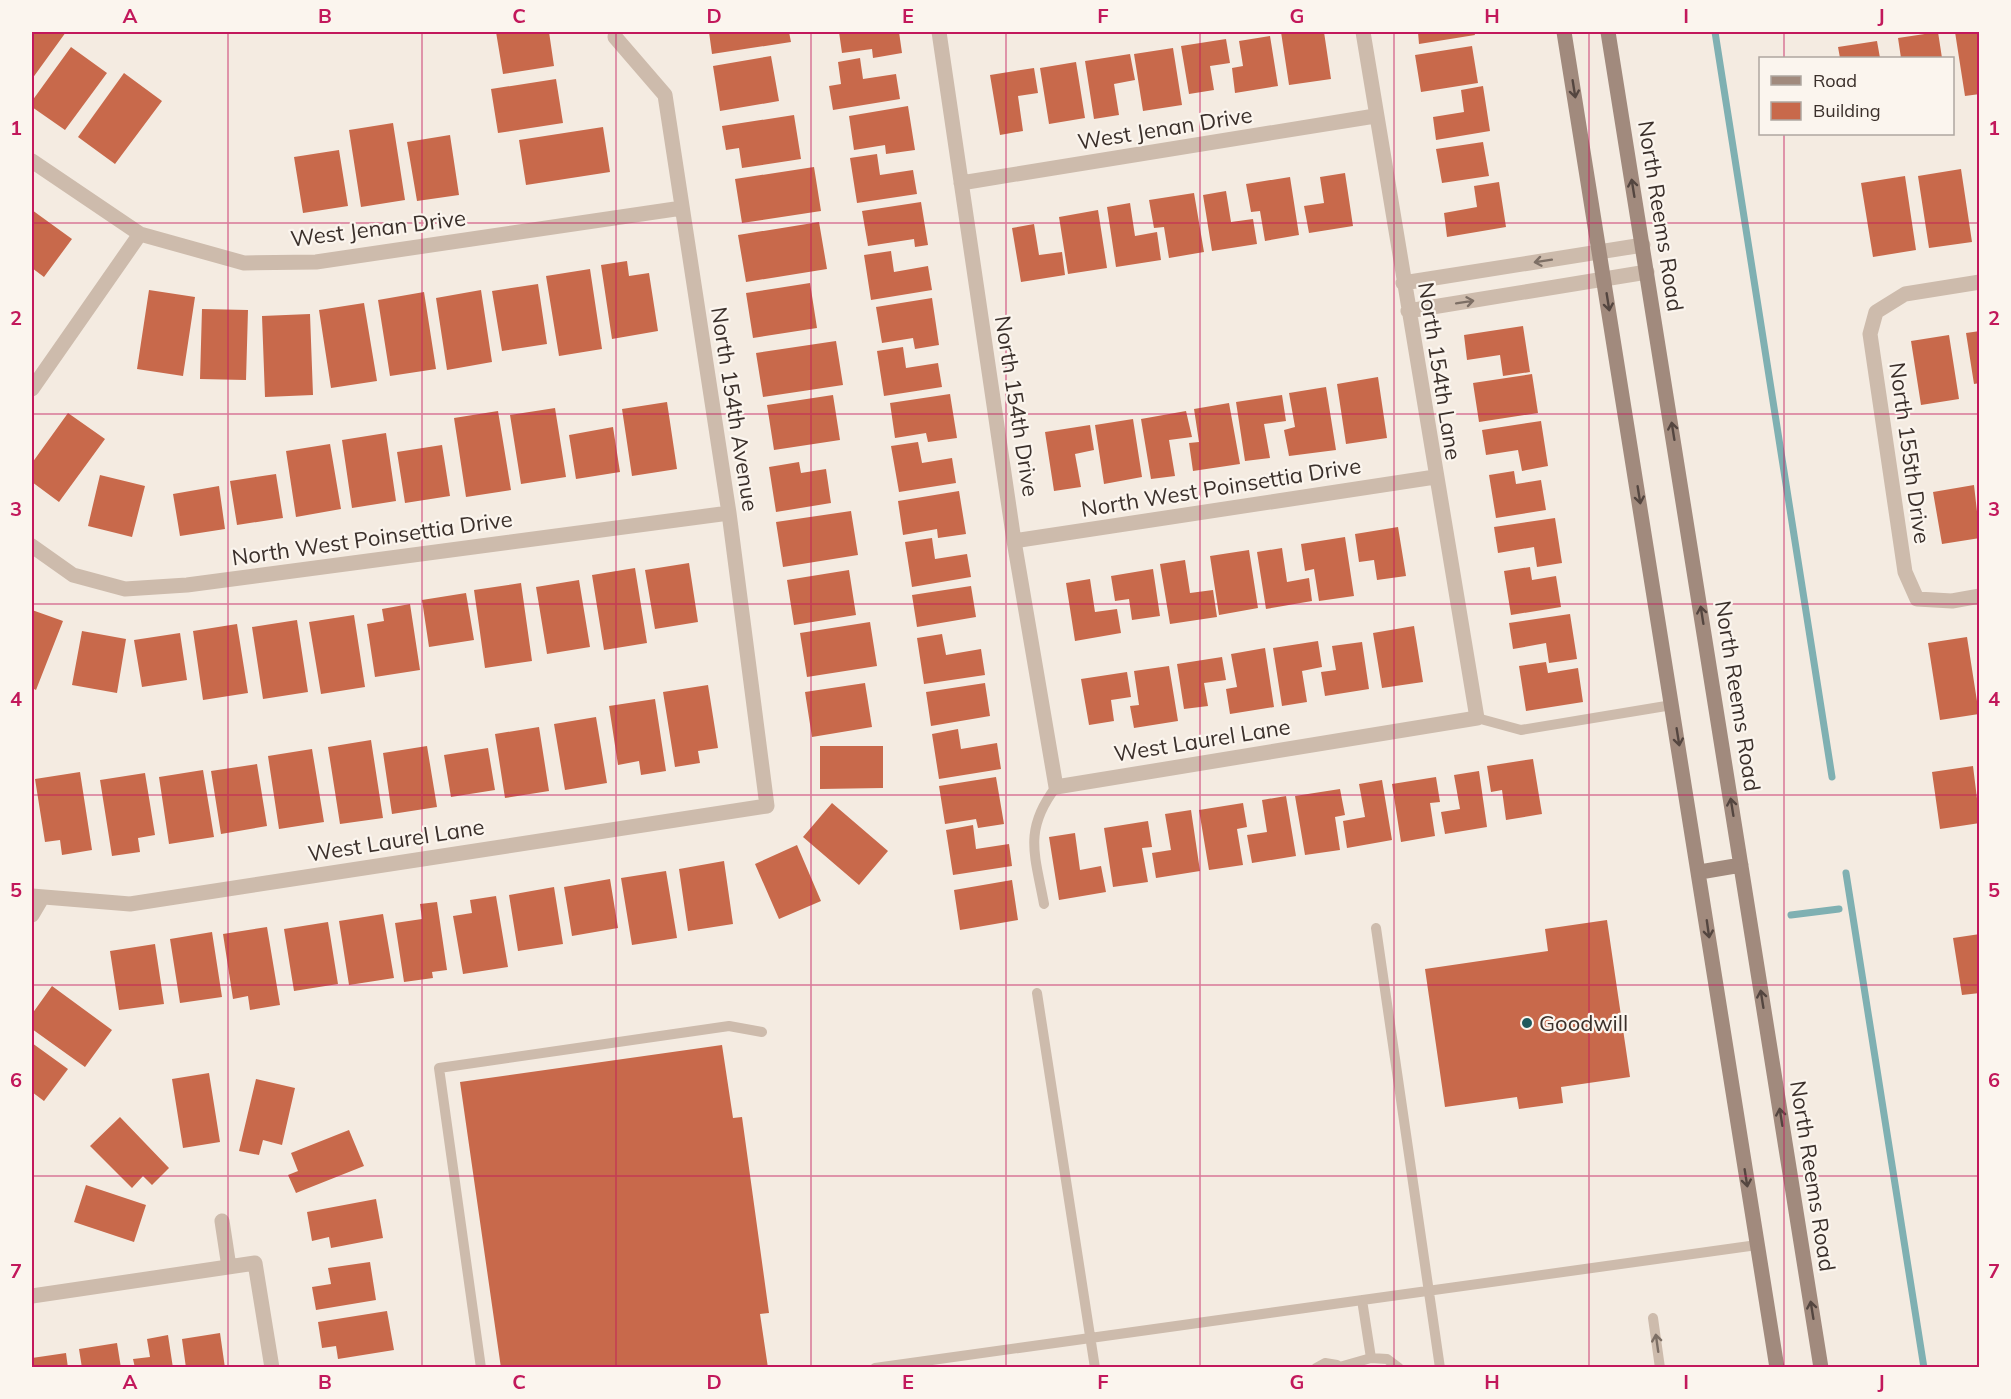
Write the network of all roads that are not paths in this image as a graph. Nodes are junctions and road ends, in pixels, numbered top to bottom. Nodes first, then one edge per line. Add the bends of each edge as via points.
1 (939, 32) edge
2 (1363, 32) edge
3 (1564, 32) edge
4 (1608, 32) edge
5 (615, 37) dead end
6 (1375, 116) junction
7 (32, 161) edge
8 (961, 183) junction
9 (682, 208) junction
10 (140, 234) junction
11 (1643, 245) junction
12 (1600, 252) junction
13 (1647, 272) junction
14 (1605, 279) junction
15 (1980, 282) edge
16 (1403, 283) junction
17 (1408, 311) junction
18 (32, 389) edge
19 (1435, 477) junction
20 (729, 513) junction
21 (1014, 541) junction
22 (32, 546) edge
23 (1980, 596) edge
24 (1672, 705) junction
25 (1477, 718) junction
26 (1056, 787) junction
27 (767, 806) joint
28 (1741, 865) junction
29 (1700, 872) junction
30 (37, 897) edge
31 (1044, 904) dead end
32 (32, 915) edge
33 (1376, 928) dead end
34 (1037, 993) dead end
35 (762, 1032) dead end
36 (222, 1221) dead end
37 (1757, 1245) junction
38 (229, 1267) junction
39 (1429, 1291) junction
40 (32, 1296) edge
41 (1362, 1300) junction
42 (1653, 1318) dead end
43 (1091, 1338) junction
44 (1371, 1358) junction
45 (1337, 1366) edge
46 (272, 1368) edge
47 (481, 1368) edge
48 (875, 1368) edge
49 (1095, 1368) edge
50 (1316, 1368) edge
51 (1399, 1368) edge
52 (1440, 1368) edge
53 (1660, 1368) edge
54 (1777, 1368) edge
55 (1821, 1368) edge

1 - 8 street, North 154th Drive
2 - 6 street, North 154th Lane
3 -> 12 main road
11 -> 4 main road, North Reems Road
5 - 9 street, North 154th Avenue via 665,95
6 - 8 street, West Jenan Drive
6 - 16 street, North 154th Lane
7 - 10 street, West Jenan Drive
8 - 21 street, North 154th Drive
9 - 10 street, West Jenan Drive via 316,262 244,263
9 - 20 street, North 154th Avenue
10 - 18 street
11 - 12 street
11 - 13 main road, North Reems Road
12 - 14 main road
12 -> 16 street
13 - 14 street
28 -> 13 main road, North Reems Road
17 -> 14 street
14 -> 24 main road
15 - 23 street, North 155th Drive via 1905,294 1876,312 1870,334 1905,572 1917,598 1952,601
16 - 17 street, North 154th Lane
17 - 19 street, North 154th Lane
19 - 21 street, North West Poinsettia Drive
19 - 25 street, North 154th Lane
20 - 22 street, North West Poinsettia Drive via 187,585 125,589 74,575
20 - 27 street, North 154th Avenue
21 - 26 street, North 154th Drive
24 - 25 lane via 1521,730
24 -> 29 main road
25 - 26 street, West Laurel Lane
26 - 31 lane via 1040,807 1032,839
27 - 30 street, West Laurel Lane via 130,904
28 - 29 main road
55 -> 28 main road, North Reems Road
29 -> 37 main road
30 - 32 street
33 - 39 lane
34 - 43 lane
35 - 47 lane via 729,1026 439,1068
36 - 38 street
37 - 39 lane
37 - 54 main road
38 - 40 street
38 - 46 street via 255,1263
39 - 41 lane
39 - 52 lane
41 - 43 lane
41 - 44 lane
53 -> 42 lane
43 - 48 lane
43 - 49 lane
44 - 45 lane
44 - 51 lane via 1387,1359
45 - 50 lane via 1325,1363

